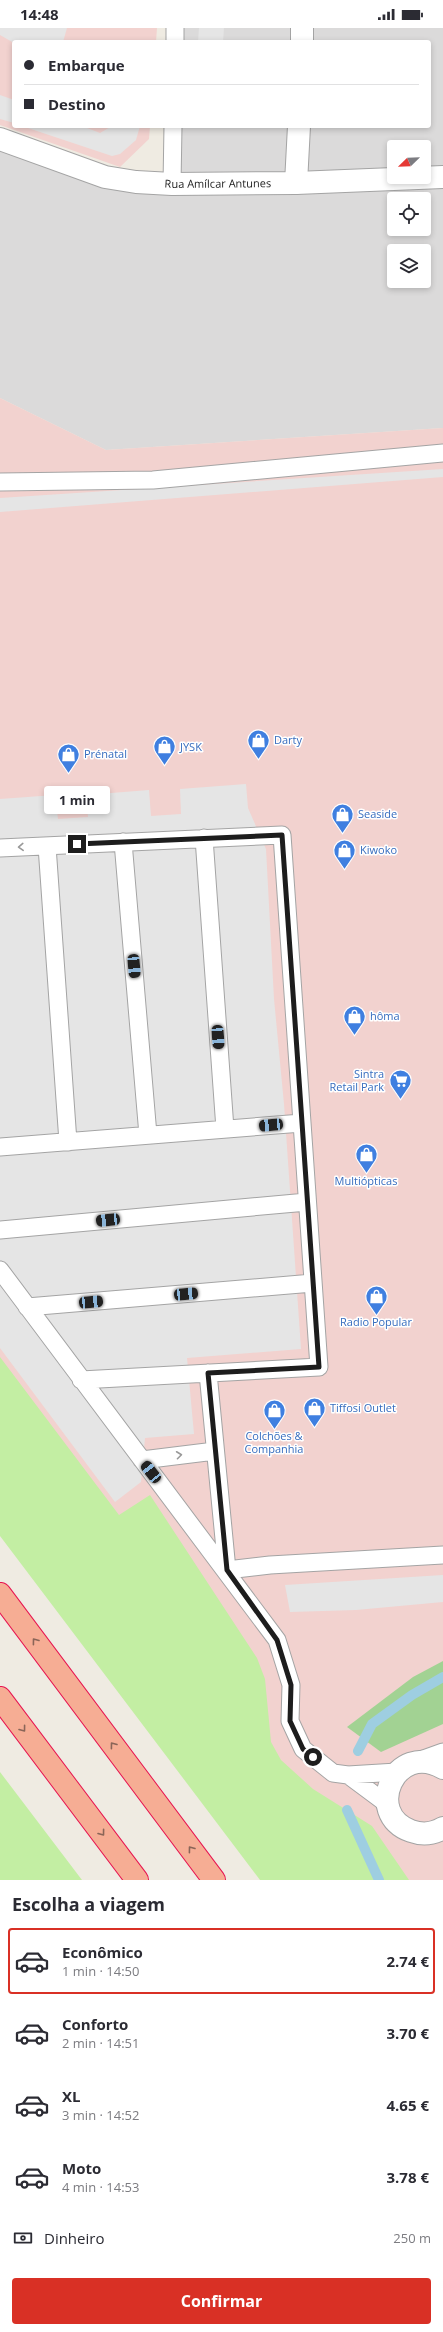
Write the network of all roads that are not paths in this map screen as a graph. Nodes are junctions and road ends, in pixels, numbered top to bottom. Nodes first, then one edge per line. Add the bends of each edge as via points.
1 (175, 28) edge
2 (302, 28) edge
3 (175, 40) edge
4 (302, 40) edge
5 (173, 128) edge
6 (299, 128) edge
7 (0, 139) edge
8 (443, 177) edge
9 (296, 183) junction
10 (172, 184) junction
11 (443, 453) edge
12 (0, 482) edge
13 (204, 838) junction
14 (124, 842) junction
15 (47, 846) junction
16 (0, 848) edge
17 (302, 1123) junction
18 (225, 1129) junction
19 (148, 1135) junction
20 (68, 1142) junction
21 (0, 1147) edge
22 (308, 1202) junction
23 (0, 1230) edge
24 (0, 1270) edge
25 (313, 1283) junction
26 (28, 1308) junction
27 (208, 1373) junction
28 (81, 1380) junction
29 (215, 1451) junction
30 (142, 1460) junction
31 (443, 1555) edge
32 (227, 1570) junction
33 (0, 1594) edge
34 (0, 1698) edge
35 (443, 1752) edge
36 (418, 1761) junction
37 (443, 1768) edge
38 (398, 1772) junction
39 (348, 1775) junction
40 (388, 1804) junction
41 (443, 1829) edge
42 (137, 1880) edge
43 (214, 1880) edge

1 - 3 lane
2 - 4 street
5 - 10 lane
6 - 9 street
7 - 10 street, Rua Amílcar Antunes via 105,177
8 - 9 street, Rua Amílcar Antunes
9 - 10 street, Rua Amílcar Antunes
11 - 12 lane via 153,480
13 - 14 lane
13 - 17 lane via 282,835
13 - 18 lane
14 - 15 lane
14 - 19 lane
15 -> 16 lane
15 - 20 lane
17 - 18 lane
17 - 22 lane
18 - 19 lane
19 - 20 lane
20 - 21 lane
22 - 23 lane
22 - 25 lane
24 - 26 lane
25 - 26 lane
25 - 27 lane via 319,1367
26 - 28 lane
27 - 28 lane
27 - 29 lane
28 - 30 lane
30 -> 29 lane
29 - 32 lane
30 - 32 lane
31 - 32 lane via 270,1565
32 - 39 lane via 277,1640 291,1685 290,1721 303,1749 333,1773
43 -> 33 highway
34 -> 42 highway
35 - 36 lane
36 - 37 street via 427,1761
36 - 38 street
38 - 39 lane
38 - 40 street via 388,1787
39 - 40 lane
40 - 41 street via 394,1819 408,1830 424,1834

